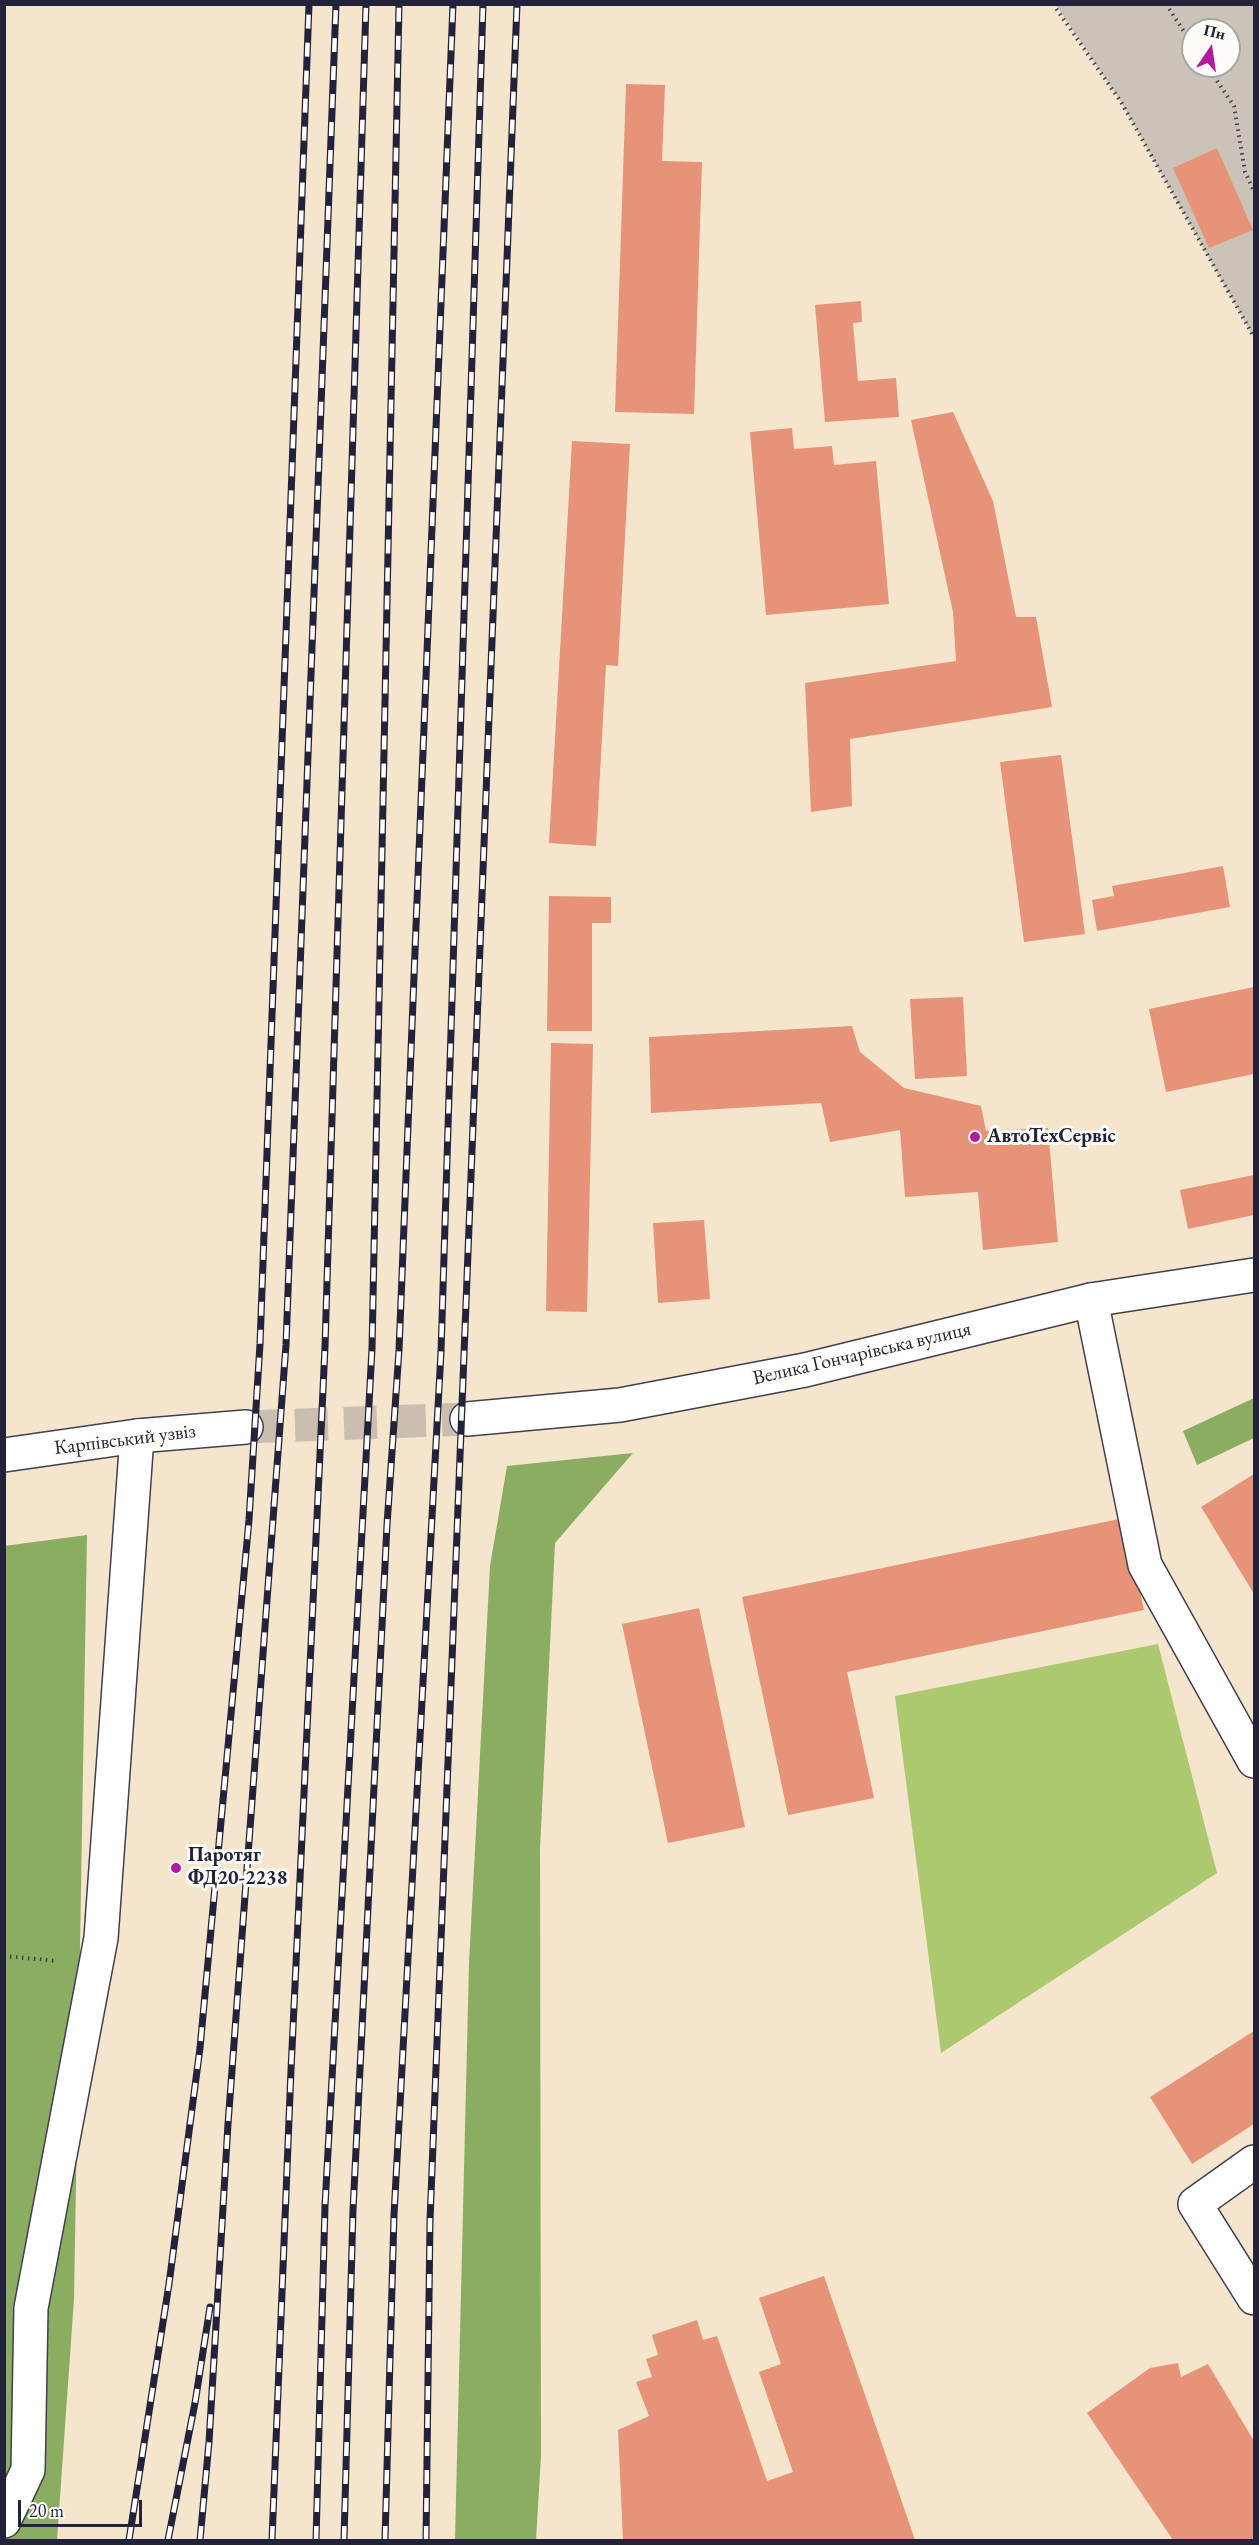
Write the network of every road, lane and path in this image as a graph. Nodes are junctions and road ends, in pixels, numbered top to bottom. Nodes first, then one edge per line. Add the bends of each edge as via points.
1 (1053, 4) edge
2 (1166, 4) edge
3 (1181, 27) edge
4 (1215, 78) edge
5 (1254, 191) edge
6 (1254, 337) edge
7 (1254, 1275) edge
8 (1091, 1300) junction
9 (467, 1419) tunnel mouth
10 (246, 1427) tunnel mouth
11 (137, 1436) junction
12 (4, 1455) edge
13 (1254, 1761) edge
14 (4, 1956) edge
15 (96, 1965) junction
16 (1254, 2162) edge
17 (1254, 2298) edge
18 (4, 2521) edge

1 - 6 path via 1121,102
2 - 3 path
4 - 5 path via 1234,106 1245,172
7 - 8 main road, Велика Гончарівська вулиця
8 - 9 main road, Велика Гончарівська вулиця via 805,1370 620,1405
8 - 13 main road via 1145,1565
10 - 11 main road, Карпівський узвіз
11 - 12 main road, Карпівський узвіз
11 - 15 main road
14 - 15 path
15 - 18 main road via 31,2308 28,2470
16 - 17 main road via 1195,2204

